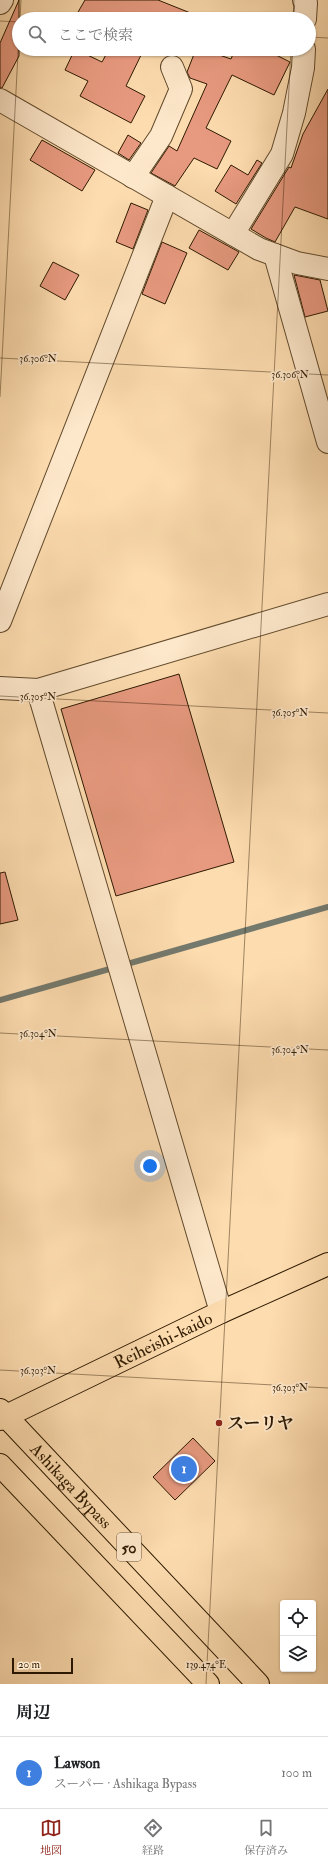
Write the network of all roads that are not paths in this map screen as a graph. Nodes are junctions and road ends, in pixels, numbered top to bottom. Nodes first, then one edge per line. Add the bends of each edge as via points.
1 (2, 0) edge
2 (304, 0) edge
3 (0, 4) edge
4 (305, 12) edge
5 (303, 56) edge
6 (172, 67) dead end
7 (0, 100) edge
8 (133, 176) junction
9 (167, 196) junction
10 (233, 234) junction
11 (275, 255) junction
12 (328, 269) edge
13 (328, 442) edge
14 (328, 604) edge
15 (0, 621) edge
16 (0, 688) edge
17 (38, 690) junction
18 (328, 1264) edge
19 (221, 1312) junction
20 (2, 1415) edge
21 (0, 1465) edge
22 (208, 1684) edge
23 (258, 1684) edge

1 - 3 street
2 - 4 street
5 - 10 street via 294,113 282,154
6 - 8 street via 181,89 161,136
7 - 8 street
8 - 9 street
9 - 10 street
9 - 15 street
10 - 11 street
11 - 12 street via 297,263
11 - 13 street
14 - 17 street
16 - 17 street
17 - 19 street
18 - 19 main road, Reiheishi-kaido
19 - 20 main road, Reiheishi-kaido
20 - 23 main road, Ashikaga Bypass / 50
21 - 22 main road, 50

